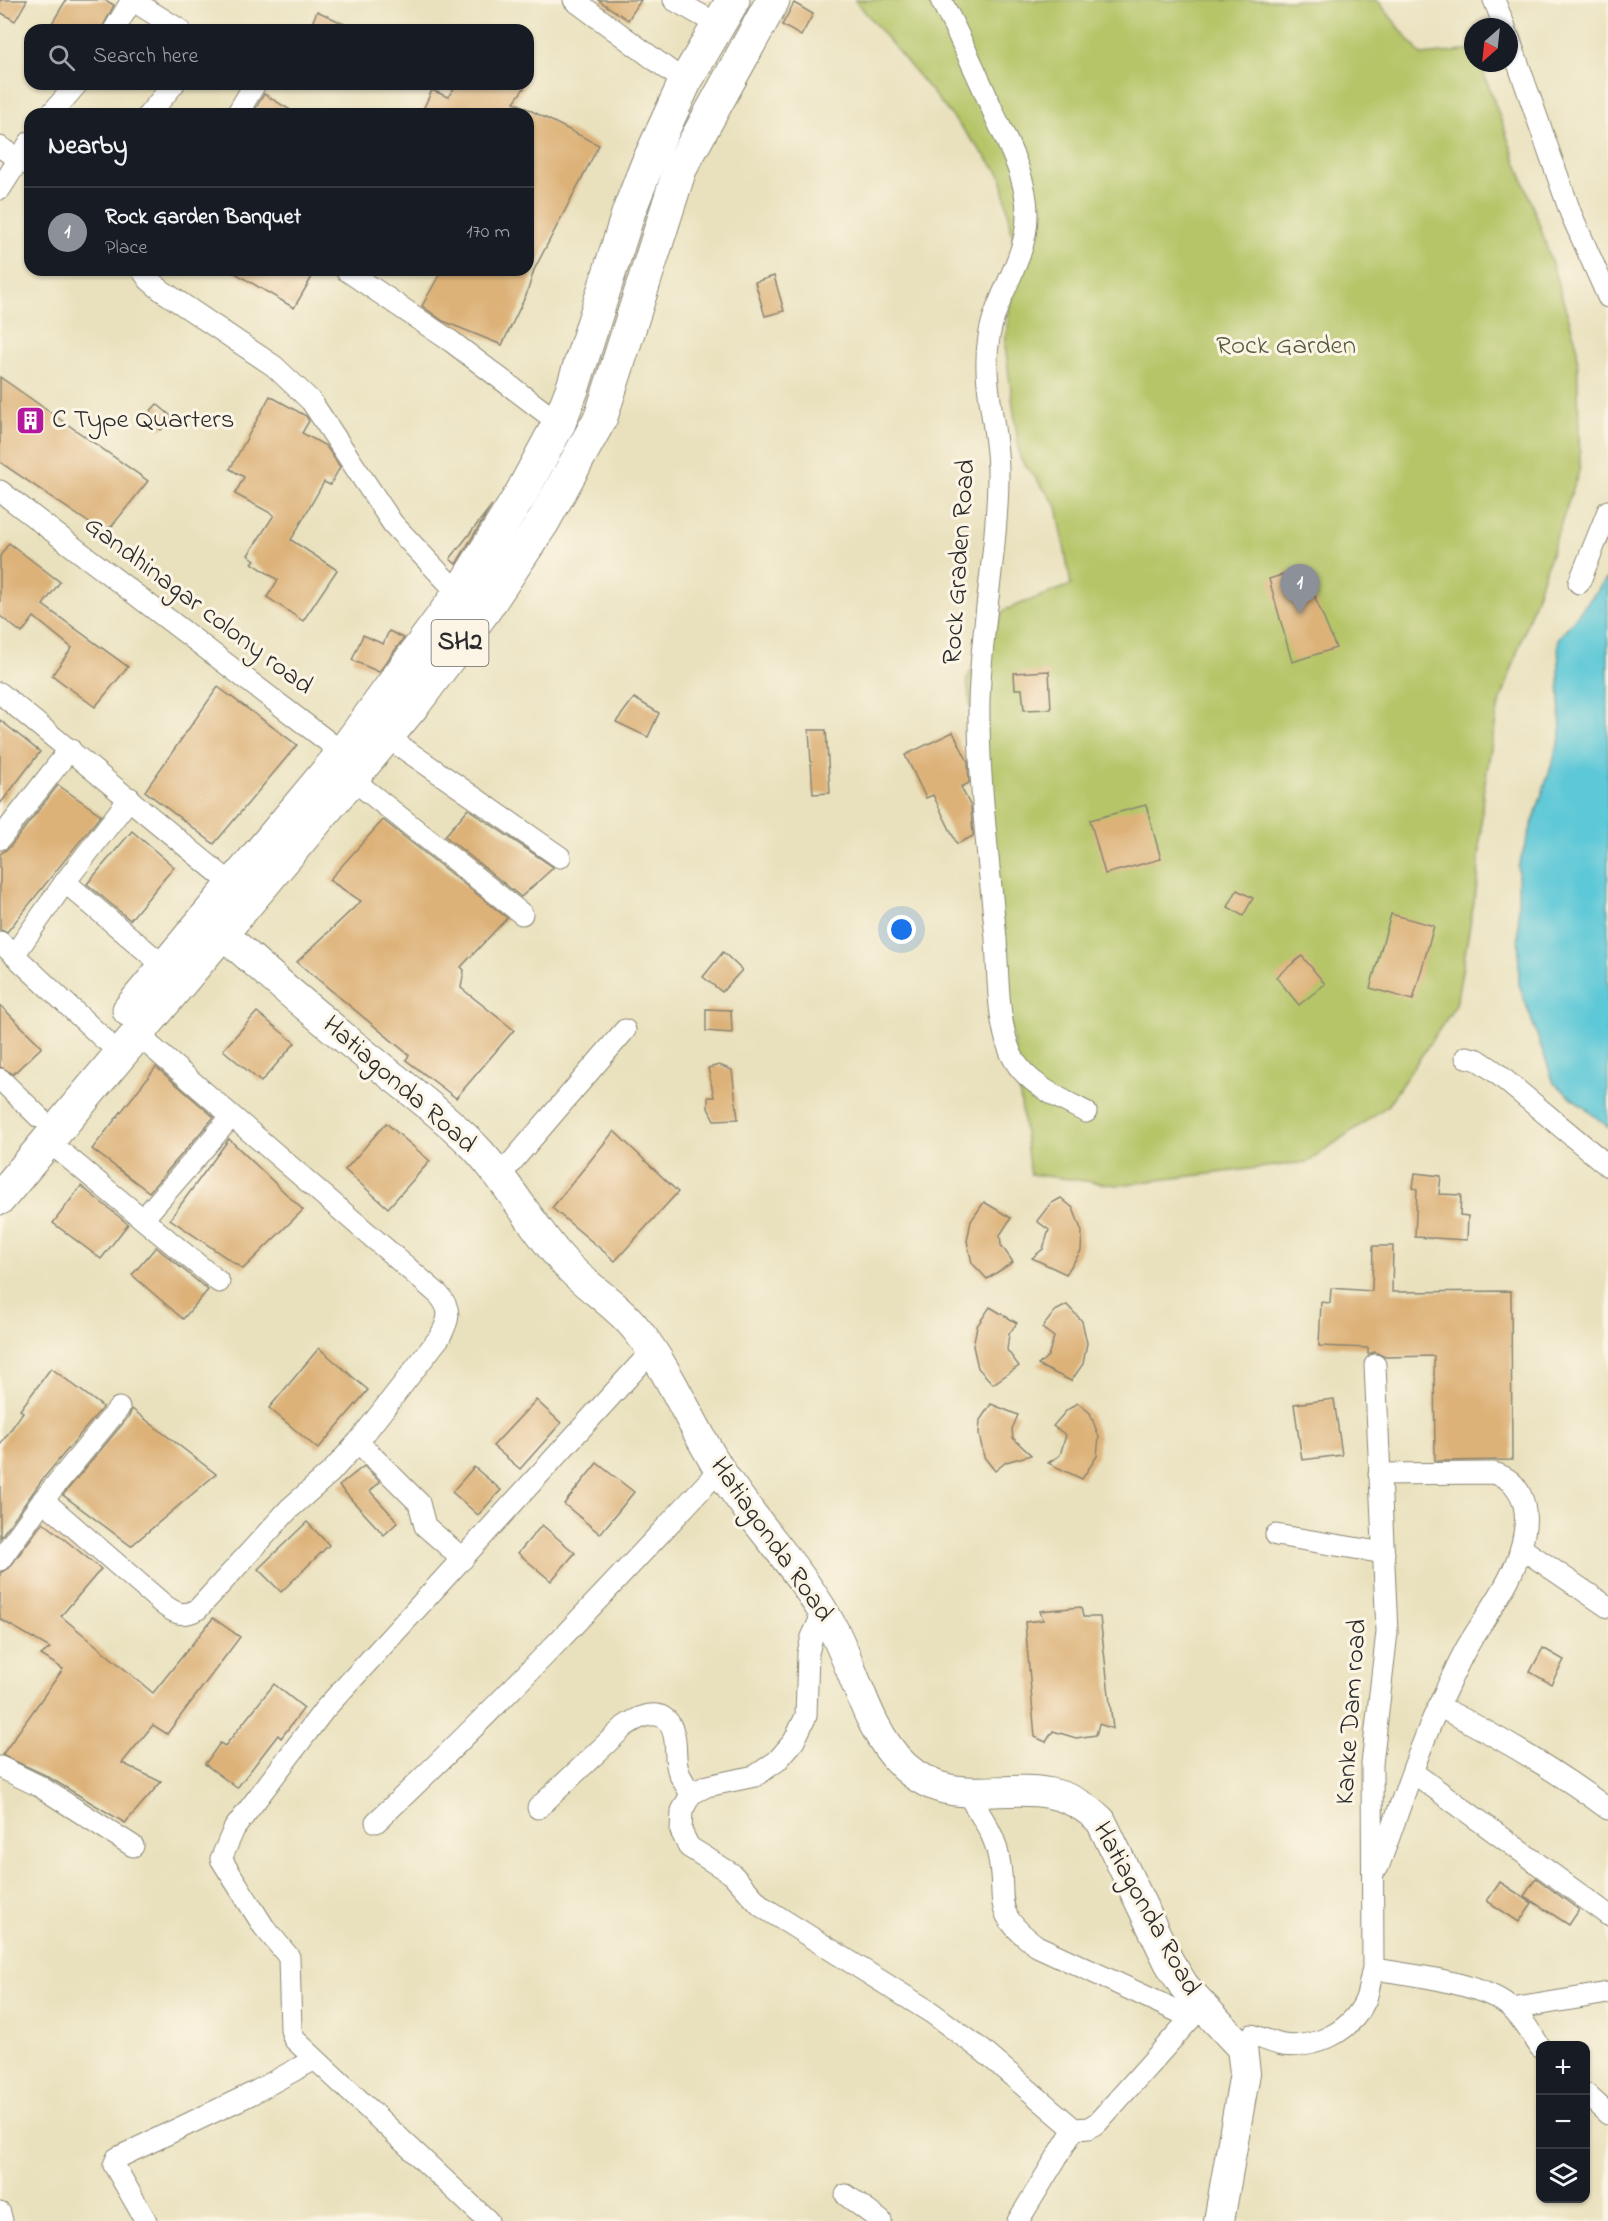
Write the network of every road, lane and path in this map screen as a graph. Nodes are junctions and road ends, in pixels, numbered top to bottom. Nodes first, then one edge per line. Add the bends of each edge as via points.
1 (132, 0) edge
2 (574, 0) edge
3 (674, 0) edge
4 (773, 0) edge
5 (940, 0) edge
6 (1494, 0) edge
7 (725, 12) edge
8 (1501, 18) edge
9 (118, 24) edge
10 (170, 24) edge
11 (1518, 64) edge
12 (685, 82) junction
13 (72, 90) edge
14 (169, 90) edge
15 (251, 90) edge
16 (56, 108) edge
17 (154, 108) edge
18 (241, 108) edge
19 (0, 147) edge
20 (24, 155) edge
21 (24, 159) edge
22 (0, 189) edge
23 (146, 276) edge
24 (355, 276) edge
25 (1608, 297) edge
26 (559, 423) junction
27 (0, 491) edge
28 (1608, 512) edge
29 (1579, 583) dead end
30 (459, 594) junction
31 (0, 693) edge
32 (387, 736) junction
33 (70, 749) junction
34 (352, 767) junction
35 (130, 798) junction
36 (0, 839) edge
37 (560, 857) dead end
38 (65, 882) junction
39 (233, 885) junction
40 (522, 914) dead end
41 (214, 926) junction
42 (7, 948) edge
43 (165, 967) junction
44 (625, 1030) dead end
45 (138, 1035) junction
46 (105, 1040) junction
47 (1466, 1057) dead end
48 (0, 1079) edge
49 (1086, 1112) dead end
50 (231, 1116) junction
51 (44, 1129) junction
52 (1608, 1166) edge
53 (0, 1167) edge
54 (499, 1177) junction
55 (0, 1198) edge
56 (142, 1219) junction
57 (219, 1282) dead end
58 (652, 1351) junction
59 (1375, 1365) dead end
60 (119, 1408) dead end
61 (358, 1442) junction
62 (720, 1469) junction
63 (1379, 1474) junction
64 (43, 1500) junction
65 (1276, 1535) dead end
66 (1521, 1548) junction
67 (1384, 1553) junction
68 (463, 1559) junction
69 (0, 1560) edge
70 (1608, 1607) edge
71 (823, 1613) junction
72 (1438, 1706) junction
73 (0, 1767) edge
74 (1414, 1773) junction
75 (967, 1793) junction
76 (691, 1794) junction
77 (538, 1808) dead end
78 (1608, 1809) edge
79 (376, 1822) dead end
80 (133, 1846) dead end
81 (1374, 1878) junction
82 (1608, 1915) edge
83 (1373, 1969) junction
84 (1608, 1993) edge
85 (1512, 2009) junction
86 (1197, 2013) junction
87 (1252, 2035) dead end
88 (1537, 2041) edge
89 (315, 2059) junction
90 (1587, 2095) edge
91 (1608, 2114) edge
92 (1074, 2129) junction
93 (846, 2196) dead end
94 (0, 2213) edge
95 (2, 2221) edge
96 (146, 2221) edge
97 (488, 2221) edge
98 (881, 2221) edge
99 (1018, 2221) edge
100 (1219, 2221) edge

1 - 9 street
1 - 10 street
2 - 12 street
3 - 7 street
4 - 32 main road, SH2 via 680,169 601,417 574,469 485,609
5 - 49 street, Rock Graden Road via 1019,169 1027,213 1020,255 1002,293 989,335 986,375 998,471 983,633 979,775 1002,1023 1015,1061 1047,1092
6 - 8 street
7 - 12 main road, SH2
11 - 25 street via 1571,214
12 - 26 main road, SH2 via 629,211
13 - 16 street
14 - 17 street
15 - 18 street
19 - 20 street
21 - 22 street
23 - 30 street via 274,366 311,401 393,524
24 - 26 street via 452,342
26 - 30 main road, SH2 via 539,464
27 - 34 street, Gandhinagar colony road
28 - 29 street
30 - 34 main road, SH2
31 - 33 street
32 - 34 main road, SH2
32 - 37 street
33 - 35 street
33 - 36 street
34 - 39 main road, SH2
34 - 40 street, Gandhinagar colony road
34 - 41 main road, SH2
35 - 38 street
35 - 39 street
38 - 42 street
38 - 43 street
39 - 41 main road, SH2
41 - 43 main road, SH2
41 - 45 main road, SH2
41 - 54 street, Hatiagonda Road via 440,1114 477,1149
42 - 46 street
43 - 46 main road, SH2
44 - 54 street
45 - 50 street
45 - 51 main road, SH2
46 - 51 main road, SH2
47 - 52 street via 1493,1070
48 - 51 street
50 - 56 street
50 - 61 street via 446,1303 450,1314 447,1326
51 - 53 main road, SH2
51 - 55 main road, SH2
51 - 56 street
54 - 58 street, Hatiagonda Road via 566,1264 616,1307
56 - 57 street
58 - 62 street, Hatiagonda Road
58 - 68 street
59 - 63 street, Kanke Dam road
60 - 64 street
61 - 64 street via 190,1614 173,1612
61 - 68 street via 419,1503 425,1526
62 - 71 street, Hatiagonda Road via 810,1589
62 - 79 street via 535,1667
63 - 66 street via 1507,1476 1517,1485 1523,1503 1525,1532
63 - 67 street, Kanke Dam road
64 - 69 street
65 - 67 street
66 - 70 street
66 - 72 street via 1504,1587
67 - 81 street, Kanke Dam road via 1387,1632 1372,1764
68 - 89 street via 324,1710 234,1829 222,1853 222,1864 289,1957 292,2035
71 - 75 street, Hatiagonda Road via 890,1751 905,1768 924,1780
71 - 76 street via 808,1653 806,1716 794,1741 777,1761 755,1776 707,1786
72 - 74 street
72 - 78 street via 1536,1759
73 - 80 street via 39,1786
74 - 81 street
74 - 82 street
75 - 86 street via 997,1848 1003,1909 1016,1931 1037,1946
75 - 86 street, Hatiagonda Road via 1052,1791 1088,1808 1113,1841
76 - 77 street via 678,1772 674,1734 666,1720 653,1713 625,1726
76 - 92 street via 682,1811 681,1831 689,1847 732,1874 761,1906 875,1976 982,2050
81 - 83 street, Kanke Dam road
83 - 85 street via 1455,1984 1488,1995
83 - 87 street, Kanke Dam road via 1365,2001 1349,2023 1330,2037 1309,2045 1282,2045
84 - 85 street
85 - 88 street
86 - 92 street via 1098,2122 1089,2128
86 - 100 street, Hatiagonda Road via 1242,2048 1245,2073
89 - 96 street via 117,2158 114,2165
89 - 97 street
90 - 91 street
92 - 99 street
93 - 98 street
94 - 95 street

